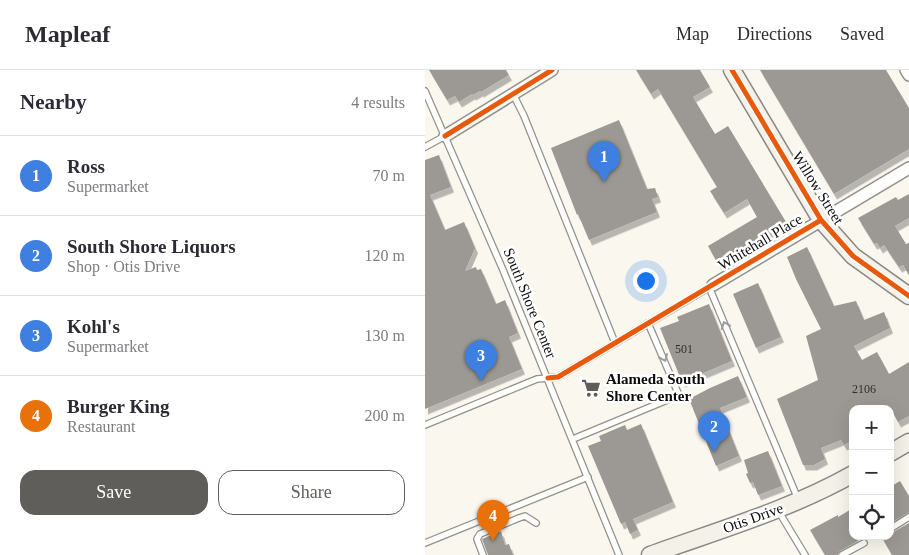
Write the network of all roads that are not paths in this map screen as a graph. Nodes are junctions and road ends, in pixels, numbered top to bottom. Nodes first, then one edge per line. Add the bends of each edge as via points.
1 (552, 70) edge
2 (732, 70) edge
3 (906, 70) edge
4 (909, 75) edge
5 (425, 91) edge
6 (513, 94) junction
7 (445, 136) junction
8 (425, 147) edge
9 (909, 168) edge
10 (821, 220) junction
11 (711, 286) junction
12 (909, 296) edge
13 (648, 323) junction
14 (615, 343) junction
15 (548, 378) junction
16 (425, 425) edge
17 (573, 439) junction
18 (849, 476) edge
19 (588, 477) junction
20 (799, 501) junction
21 (777, 510) junction
22 (909, 517) edge
23 (536, 523) dead end
24 (894, 526) edge
25 (425, 543) edge
26 (864, 543) dead end
27 (483, 555) edge
28 (619, 555) edge
29 (650, 555) edge
30 (805, 555) edge
31 (843, 555) edge

1 - 6 street
2 - 10 street, Willow Street
3 - 4 street
5 - 7 lane, South Shore Center
6 - 7 street
6 - 14 lane
7 - 8 lane
7 - 15 lane, South Shore Center
9 - 10 street, Whitehall Place
10 - 11 street, Whitehall Place
10 - 12 street, Willow Street via 853,256
11 - 13 lane
20 -> 11 lane via 740,364
13 - 14 lane
13 -> 17 lane via 678,393
14 - 15 lane via 557,377
15 - 16 lane
15 - 17 lane, South Shore Center
17 - 19 lane, South Shore Center
18 - 20 street, Otis Drive
19 - 25 lane
19 - 28 lane, South Shore Center
20 - 21 street, Otis Drive
21 - 29 street, Otis Drive
21 - 30 lane
22 - 24 lane
23 - 27 lane via 525,516 480,534 477,539
26 - 31 lane

